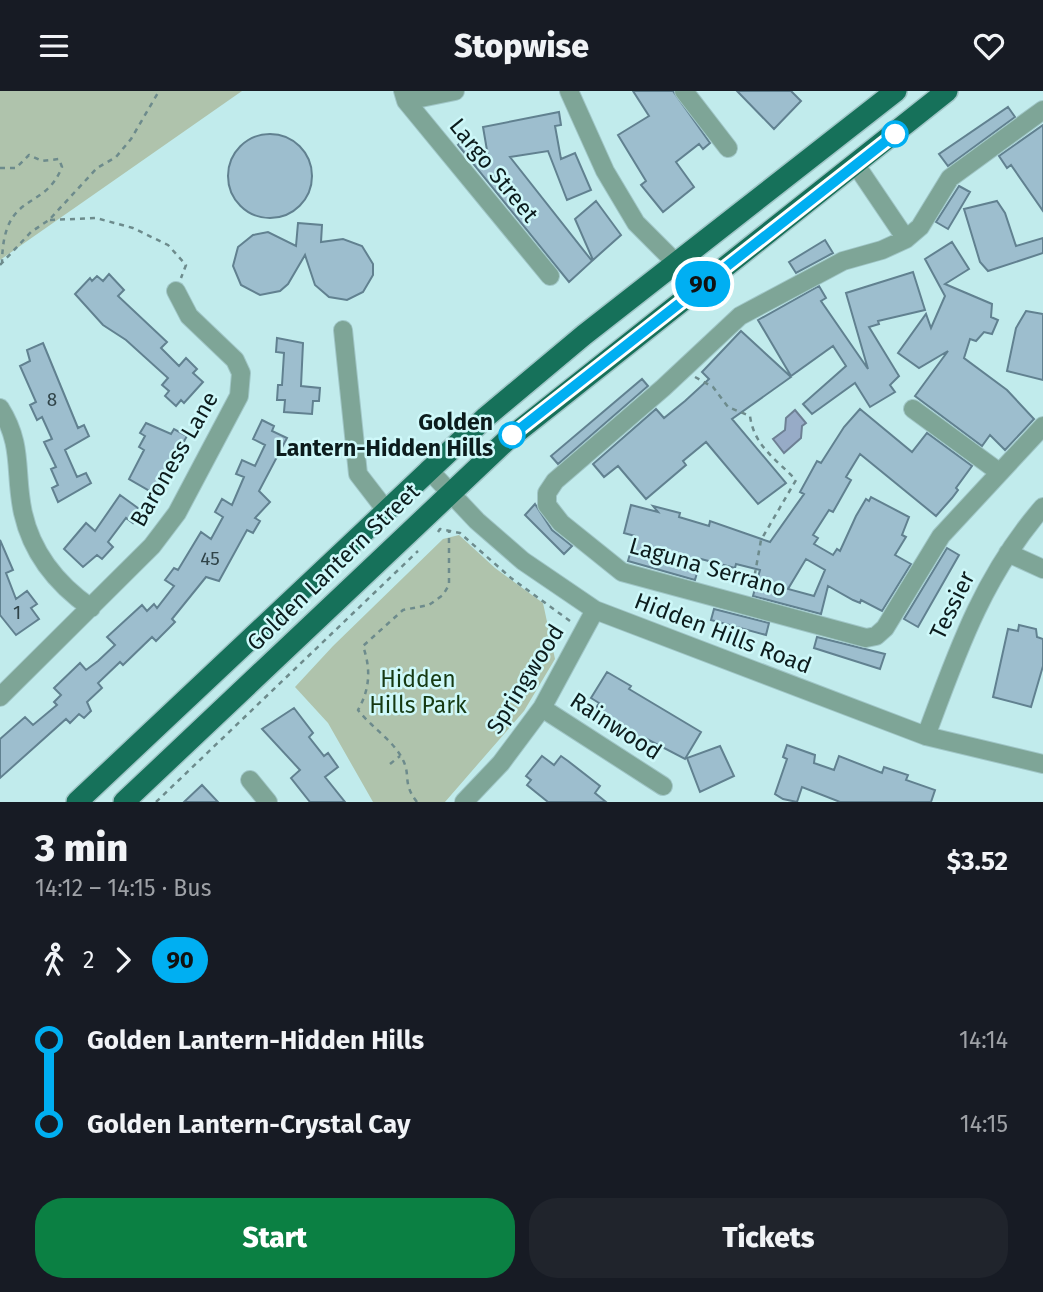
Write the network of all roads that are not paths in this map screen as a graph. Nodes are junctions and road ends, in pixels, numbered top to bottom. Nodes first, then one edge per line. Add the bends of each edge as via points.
1 (455, 91) edge
2 (569, 91) edge
3 (684, 91) edge
4 (896, 91) edge
5 (947, 91) edge
6 (405, 96) edge
7 (1043, 110) edge
8 (727, 148) dead end
9 (856, 165) junction
10 (906, 239) junction
11 (676, 263) junction
12 (550, 276) dead end
13 (176, 291) road end
14 (342, 330) dead end
15 (0, 408) edge
16 (913, 409) dead end
17 (1043, 426) edge
18 (428, 469) junction
19 (999, 472) junction
20 (449, 493) junction
21 (1043, 507) edge
22 (385, 509) junction
23 (1008, 553) junction
24 (1043, 569) edge
25 (91, 608) junction
26 (595, 610) junction
27 (0, 697) edge
28 (542, 708) junction
29 (926, 736) junction
30 (1043, 764) edge
31 (250, 780) dead end
32 (663, 786) dead end
33 (77, 802) edge
34 (124, 802) edge
35 (268, 802) edge
36 (464, 802) edge

1 - 6 street, Largo Street
2 - 11 street via 605,171 636,223
3 - 8 street
4 - 11 main road, Golden Lantern Street
5 - 9 main road, Golden Lantern Street
6 - 12 street, Largo Street
7 - 10 street, Laguna Serrano via 950,178 920,227
9 - 10 street
9 - 20 main road, Golden Lantern Street via 539,413
10 - 19 street, Laguna Serrano via 843,261 740,316 555,481 547,493 547,505 561,523 622,572 866,638 876,636 897,610 941,535
11 - 18 main road, Golden Lantern Street
13 - 25 street, Baroness Lane via 189,316 235,360 241,373 239,395 169,525
14 - 22 street via 358,474
15 - 25 street via 17,445 23,513 35,544 65,590
16 - 19 street
17 - 19 street, Laguna Serrano
18 - 20 street, Hidden Hills Road
18 - 22 main road, Golden Lantern Street
20 - 26 street, Hidden Hills Road via 523,561
20 - 34 main road, Golden Lantern Street
21 - 23 street, Tessier
22 - 33 main road, Golden Lantern Street
23 - 24 street
23 - 29 street, Tessier via 959,642
25 - 27 street, Baroness Lane
26 - 28 street, Springwood
26 - 29 street, Hidden Hills Road
28 - 32 street, Rainwood
28 - 36 street, Springwood via 501,763
29 - 30 street, Hidden Hills Road
31 - 35 street

